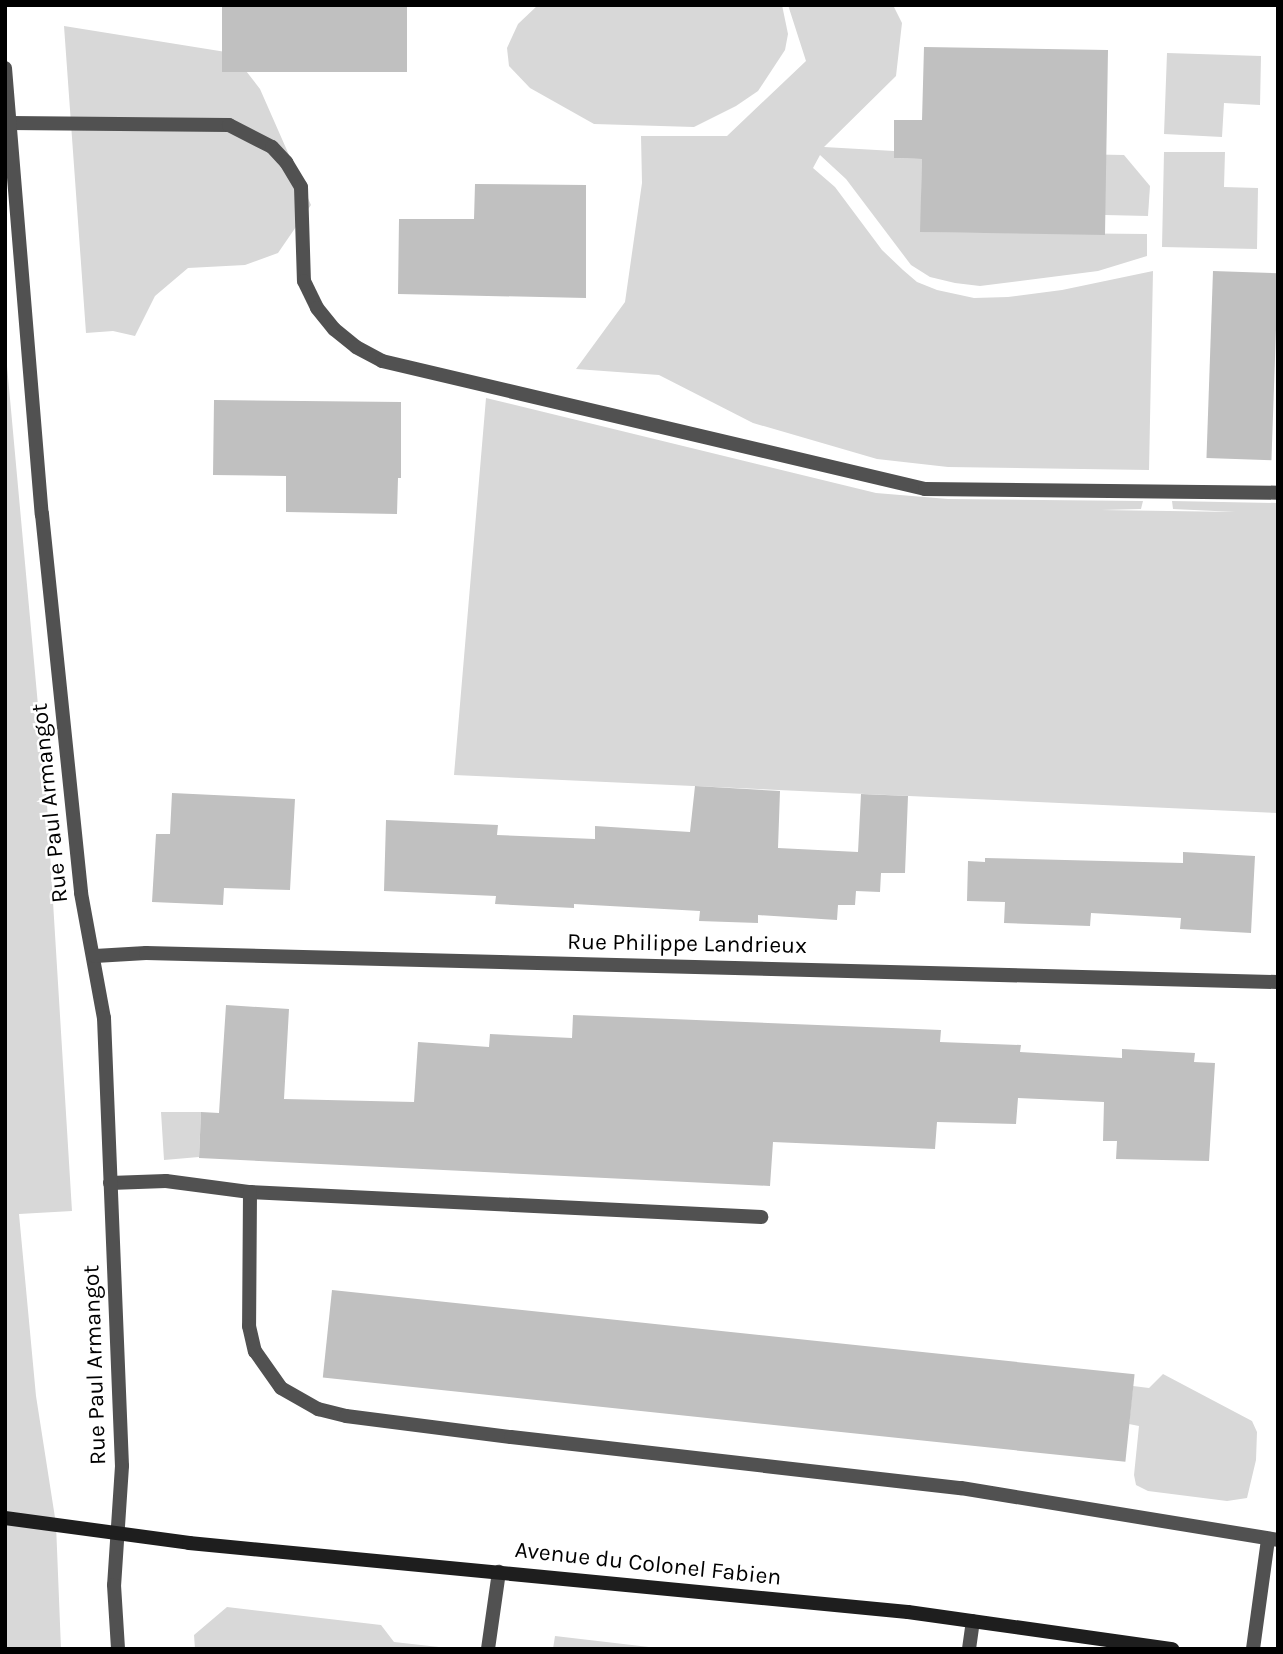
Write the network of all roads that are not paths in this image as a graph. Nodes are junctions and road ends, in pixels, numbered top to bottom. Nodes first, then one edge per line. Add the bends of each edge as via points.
1 (5, 68) edge
2 (10, 123) junction
3 (1278, 493) edge
4 (95, 956) junction
5 (1278, 982) edge
6 (110, 1183) junction
7 (250, 1192) junction
8 (761, 1217) dead end
9 (5, 1518) edge
10 (117, 1533) junction
11 (1273, 1539) edge
12 (499, 1572) junction
13 (973, 1621) junction
14 (118, 1649) edge
15 (488, 1649) edge
16 (969, 1649) edge
17 (1172, 1649) edge
18 (1254, 1649) edge

1 - 2 street, Rue Paul Armangot
2 - 3 street via 229,125 272,147 301,187 304,281 317,308 356,347 382,360 925,489
2 - 4 street, Rue Paul Armangot via 42,514 81,893
4 - 5 street, Rue Philippe Landrieux via 146,953
4 - 6 street, Rue Paul Armangot via 104,1018
6 - 7 street via 166,1181
6 - 10 street, Rue Paul Armangot via 122,1466
7 - 8 street
7 - 11 street via 249,1326 255,1350 281,1388 318,1409 511,1437 961,1488
9 - 10 street, Avenue du Colonel Fabien
10 - 12 street, Avenue du Colonel Fabien
10 - 14 street, Rue Paul Armangot
11 - 18 street
12 - 13 street, Avenue du Colonel Fabien
12 - 15 street
13 - 16 street
13 - 17 street, Avenue du Colonel Fabien

